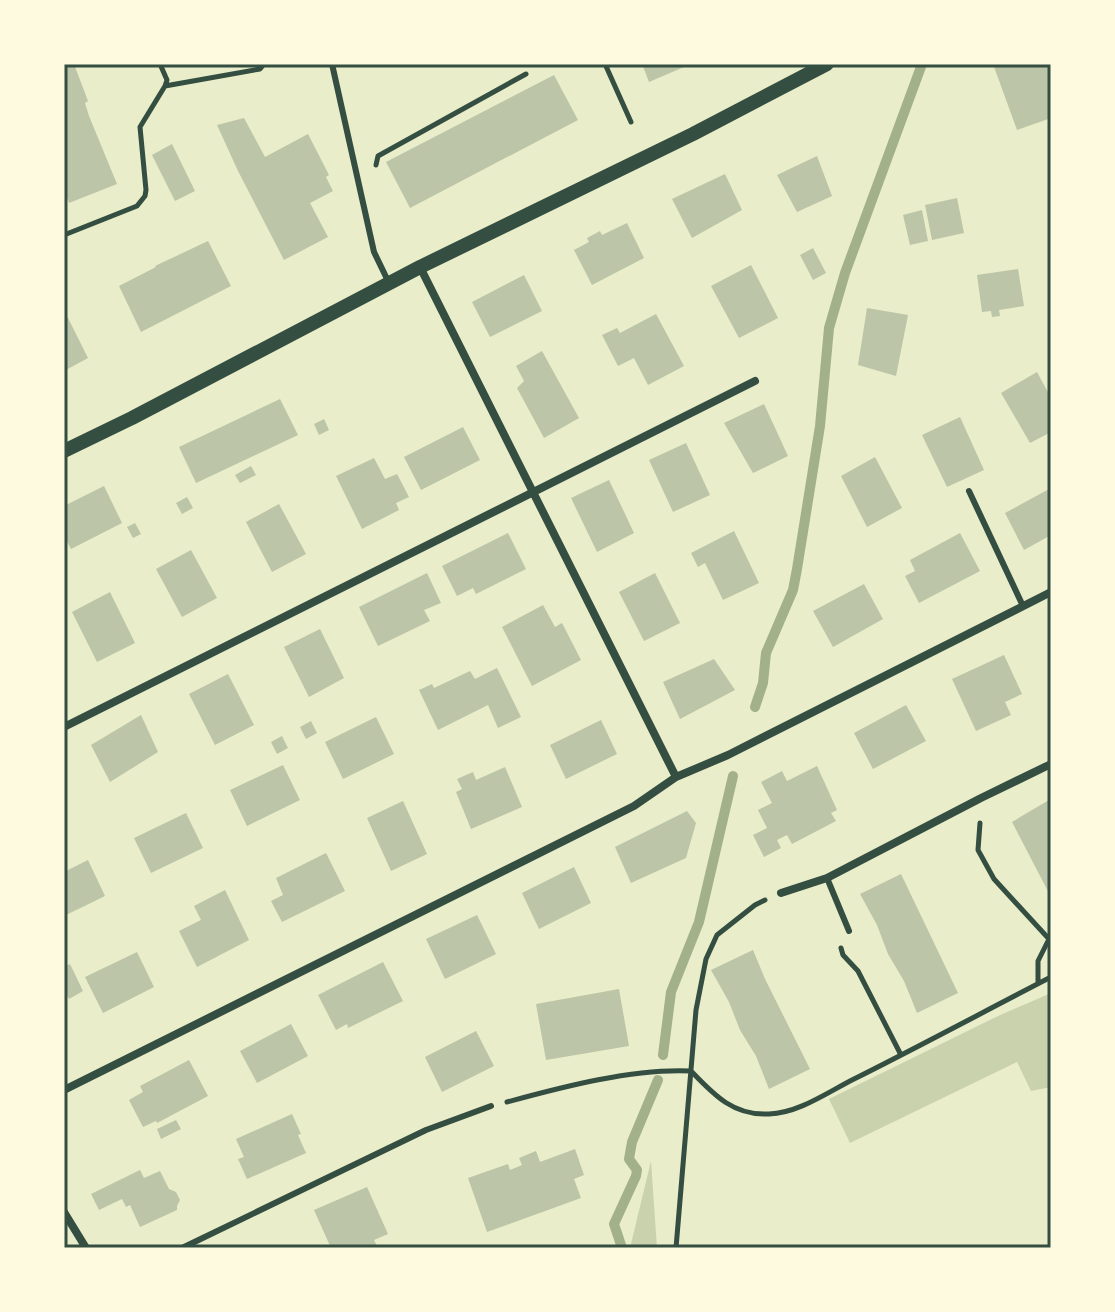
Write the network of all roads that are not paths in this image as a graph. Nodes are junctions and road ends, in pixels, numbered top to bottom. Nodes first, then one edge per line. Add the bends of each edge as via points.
1 (332, 64) edge
2 (827, 64) edge
3 (420, 267) junction
4 (389, 283) junction
5 (755, 381) dead end
6 (64, 451) edge
7 (969, 491) dead end
8 (532, 493) junction
9 (1051, 592) edge
10 (1023, 606) junction
11 (64, 727) edge
12 (1051, 764) edge
13 (676, 777) junction
14 (827, 878) junction
15 (781, 893) road end
16 (849, 931) road end
17 (64, 1090) edge
18 (491, 1106) road end
19 (64, 1212) edge
20 (86, 1248) edge
21 (182, 1248) edge

1 - 4 lane via 374,252
2 - 3 street
3 - 4 street
3 - 8 street
4 - 6 street
5 - 8 street
7 - 10 lane
8 - 11 street
8 - 13 street
9 - 10 street
10 - 13 street
12 - 14 street
13 - 17 street via 634,806
14 - 15 street
14 - 16 lane
18 - 21 lane via 426,1130
19 - 20 street

